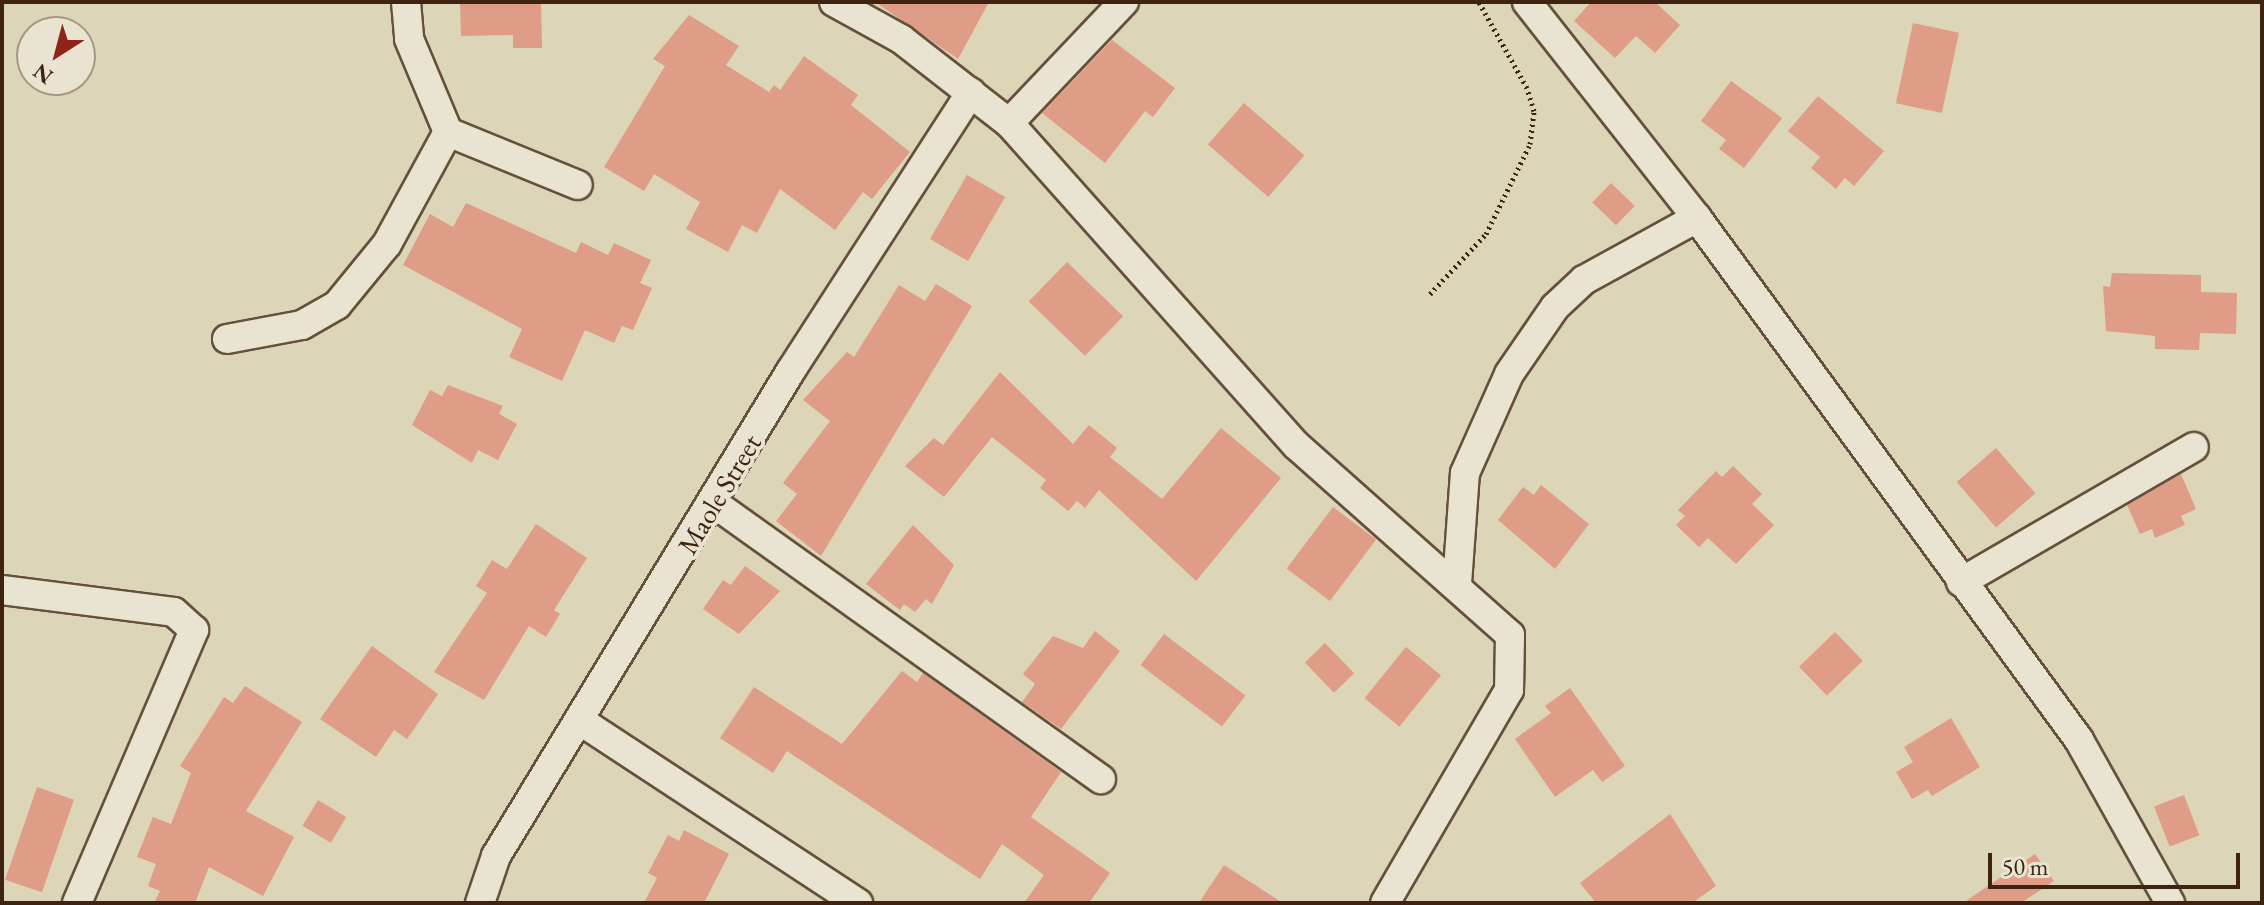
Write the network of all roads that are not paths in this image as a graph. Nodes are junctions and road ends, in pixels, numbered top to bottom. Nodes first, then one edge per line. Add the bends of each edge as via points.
1 (406, 2) edge
2 (834, 2) edge
3 (1124, 2) edge
4 (1527, 2) edge
5 (971, 92) junction
6 (1009, 123) junction
7 (448, 132) junction
8 (578, 185) dead end
9 (1697, 218) junction
10 (227, 339) dead end
11 (2194, 447) dead end
12 (715, 504) junction
13 (1961, 582) junction
14 (1457, 584) junction
15 (2, 590) edge
16 (579, 720) junction
17 (1101, 779) dead end
18 (2167, 902) edge
19 (77, 903) edge
20 (480, 903) edge
21 (858, 903) edge
22 (1385, 903) edge

1 - 7 street via 409,39
2 - 5 street via 901,39
3 - 6 street
4 - 9 street
5 - 6 street
5 - 12 street, Maole Street via 790,372
6 - 14 street via 1296,445
7 - 8 street
7 - 10 street via 387,244 337,305 302,325
9 - 13 street
9 - 14 street via 1584,280 1555,307 1509,374 1465,473
11 - 13 street
12 - 16 street, Maole Street
12 - 17 street
13 - 18 street via 2079,740
14 - 22 street via 1510,635 1509,690
15 - 19 street via 174,612 194,630
16 - 20 street, Maole Street via 496,856
16 - 21 street

